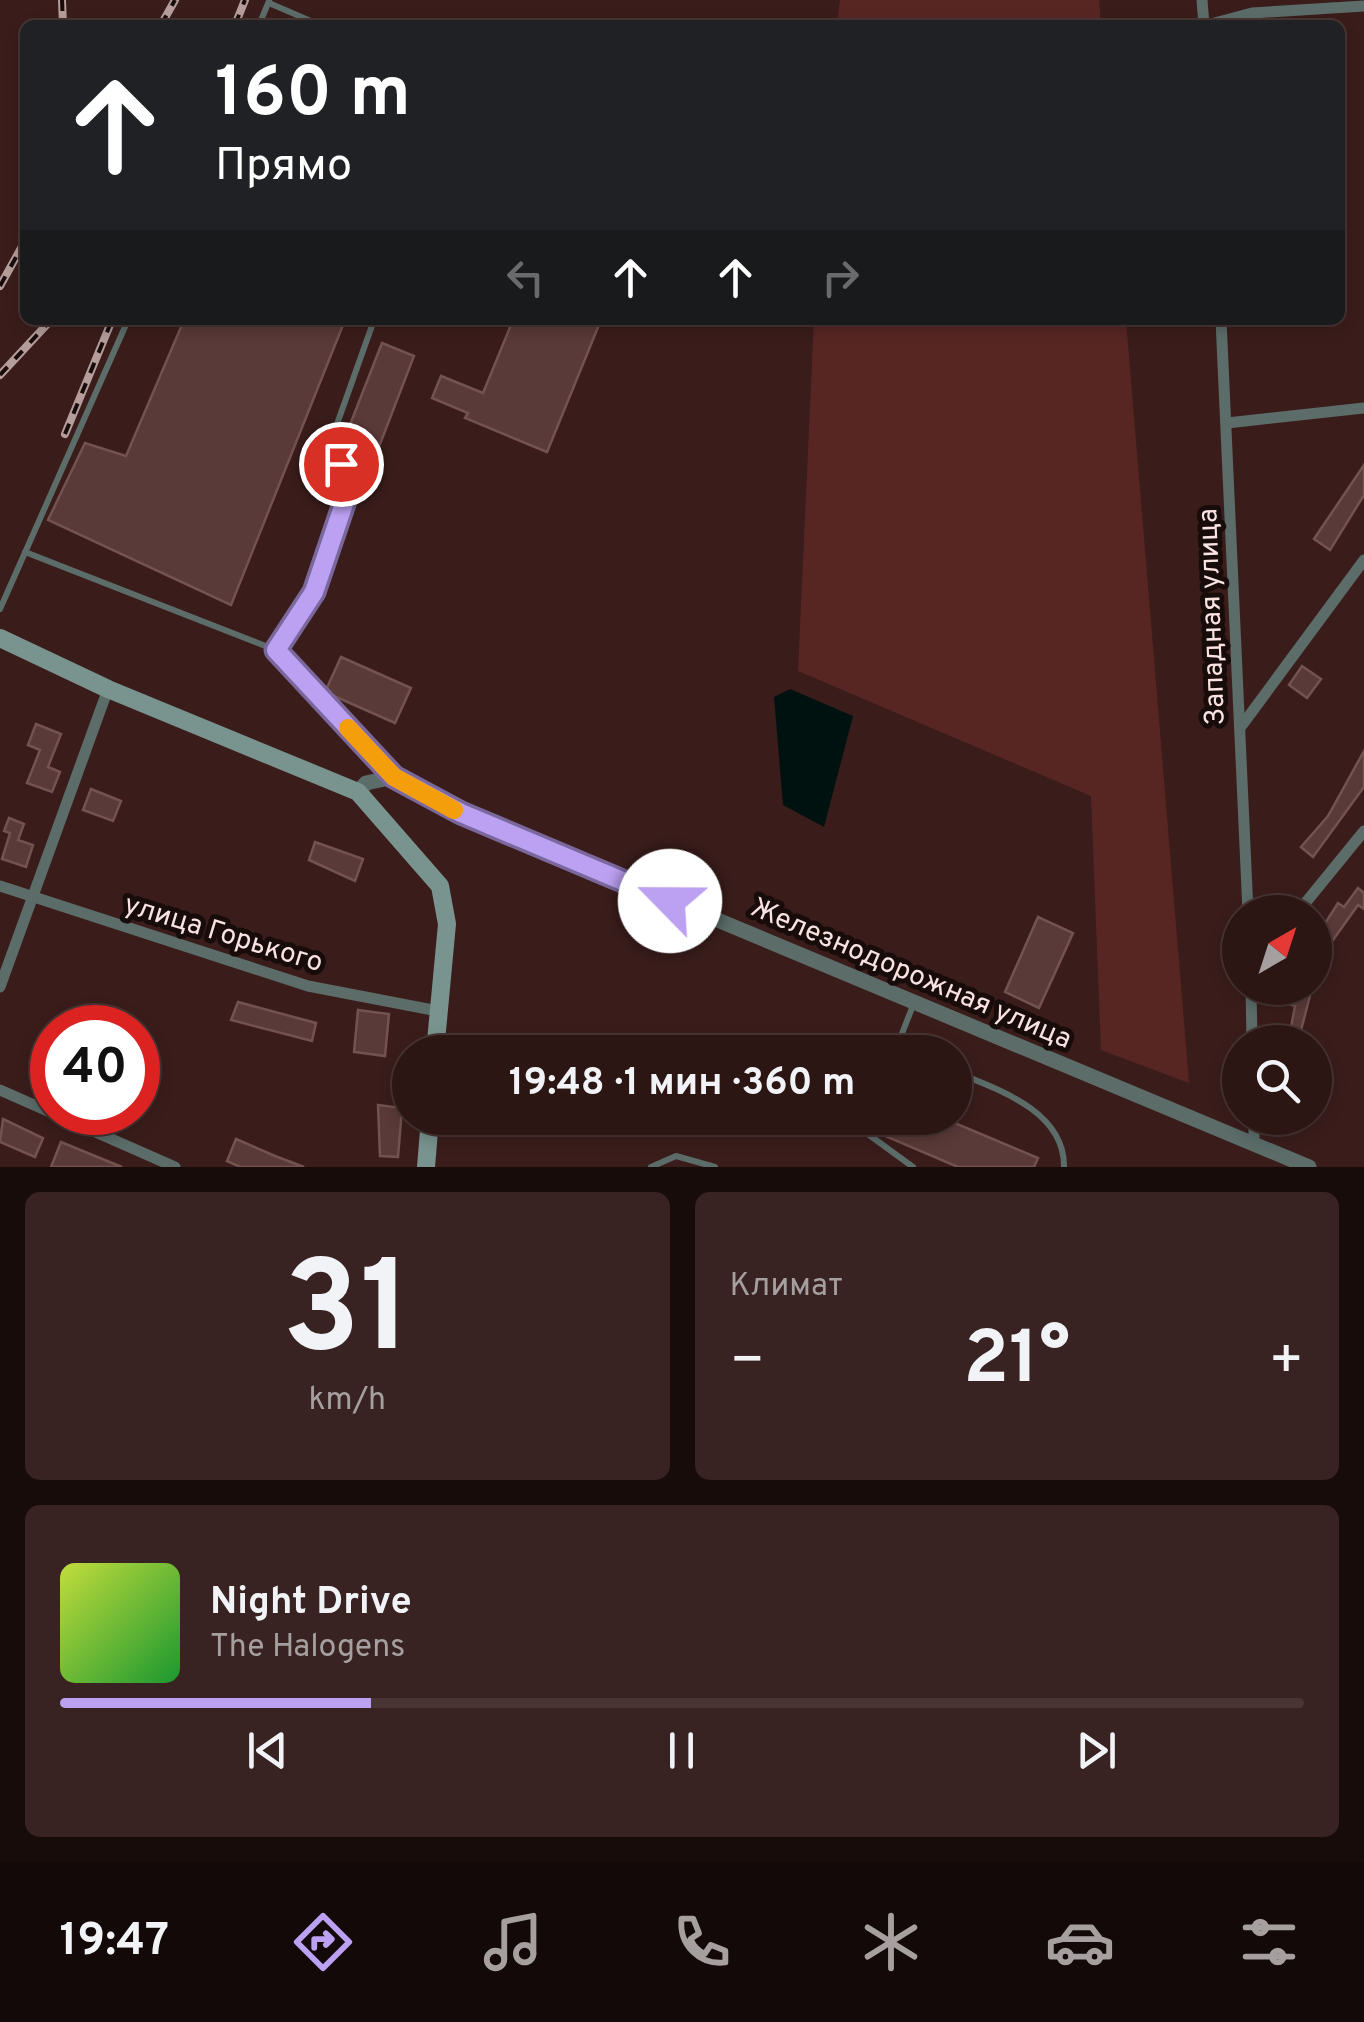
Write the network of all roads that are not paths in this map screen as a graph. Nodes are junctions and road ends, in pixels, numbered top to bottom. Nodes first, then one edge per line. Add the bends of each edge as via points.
1 (269, 2) edge
2 (1364, 6) edge
3 (309, 20) edge
4 (1225, 20) edge
5 (126, 325) edge
6 (372, 325) edge
7 (1221, 325) edge
8 (1364, 408) edge
9 (1227, 423) junction
10 (26, 552) junction
11 (1364, 560) edge
12 (0, 609) edge
13 (0, 638) edge
14 (276, 650) junction
15 (108, 689) junction
16 (1240, 728) junction
17 (394, 777) junction
18 (358, 792) junction
19 (1364, 831) edge
20 (0, 886) edge
21 (1247, 895) edge
22 (1312, 895) edge
23 (31, 898) junction
24 (0, 987) edge
25 (914, 1003) junction
26 (438, 1011) junction
27 (436, 1035) edge
28 (902, 1035) edge
29 (972, 1079) edge
30 (0, 1090) edge
31 (429, 1135) edge
32 (869, 1135) edge
33 (1254, 1135) edge
34 (1254, 1145) junction
35 (175, 1167) edge
36 (426, 1167) edge
37 (652, 1167) edge
38 (715, 1167) edge
39 (914, 1167) edge
40 (1064, 1167) edge
41 (1308, 1167) edge

1 - 3 lane
2 - 4 street
5 - 10 lane
6 - 14 lane via 331,441 350,486 314,592
7 - 9 street, Западная улица
8 - 9 street
9 - 16 street, Западная улица
10 - 12 lane
10 - 14 lane
11 - 16 street
13 - 15 main road
14 - 17 lane
15 - 18 main road
15 - 23 street
16 - 21 street, Западная улица
17 - 18 street
17 - 25 street, Железнодорожная улица via 461,813
18 - 26 main road via 440,886 448,924
19 - 22 street
20 - 23 street, улица Горького
23 - 24 street
23 - 26 street, улица Горького via 308,986
25 - 28 lane
25 - 34 street, Железнодорожная улица
26 - 27 main road
29 - 40 lane via 1023,1100 1053,1132
30 - 35 street
31 - 36 main road
32 - 39 lane
33 - 34 street
34 - 41 street, Железнодорожная улица
37 - 38 lane via 676,1156

